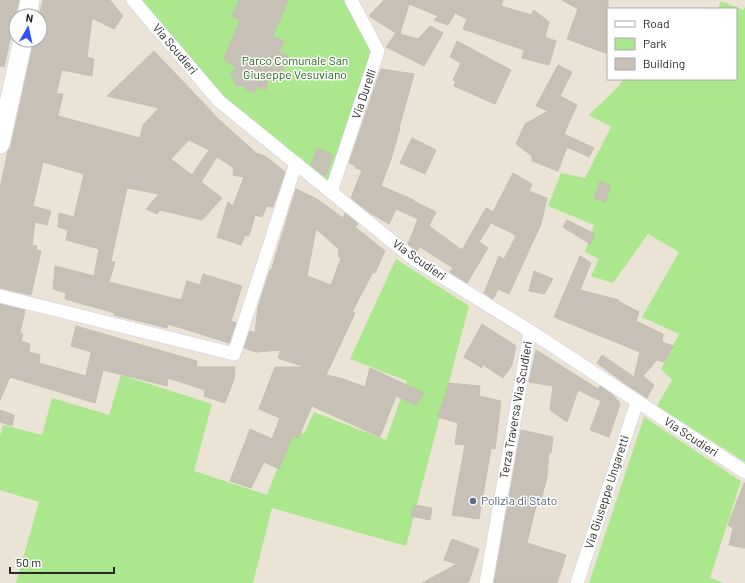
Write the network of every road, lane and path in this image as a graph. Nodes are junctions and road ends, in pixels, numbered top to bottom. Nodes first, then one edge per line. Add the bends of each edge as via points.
1 (133, 0) edge
2 (351, 0) edge
3 (21, 48) edge
4 (0, 144) edge
5 (296, 164) junction
6 (331, 192) junction
7 (0, 296) edge
8 (530, 331) junction
9 (637, 402) junction
10 (745, 472) edge
11 (486, 583) edge
12 (577, 583) edge

1 - 5 street, Via Scudieri via 218,101
2 - 6 street, Via Durelli via 378,52
3 - 4 main road
5 - 6 street, Via Scudieri
5 - 7 street via 234,354
6 - 8 street, Via Scudieri via 416,260
8 - 9 street, Via Scudieri
8 - 11 street, Terza Traversa Via Scudieri
9 - 10 street, Via Scudieri
9 - 12 street, Via Giuseppe Ungaretti

